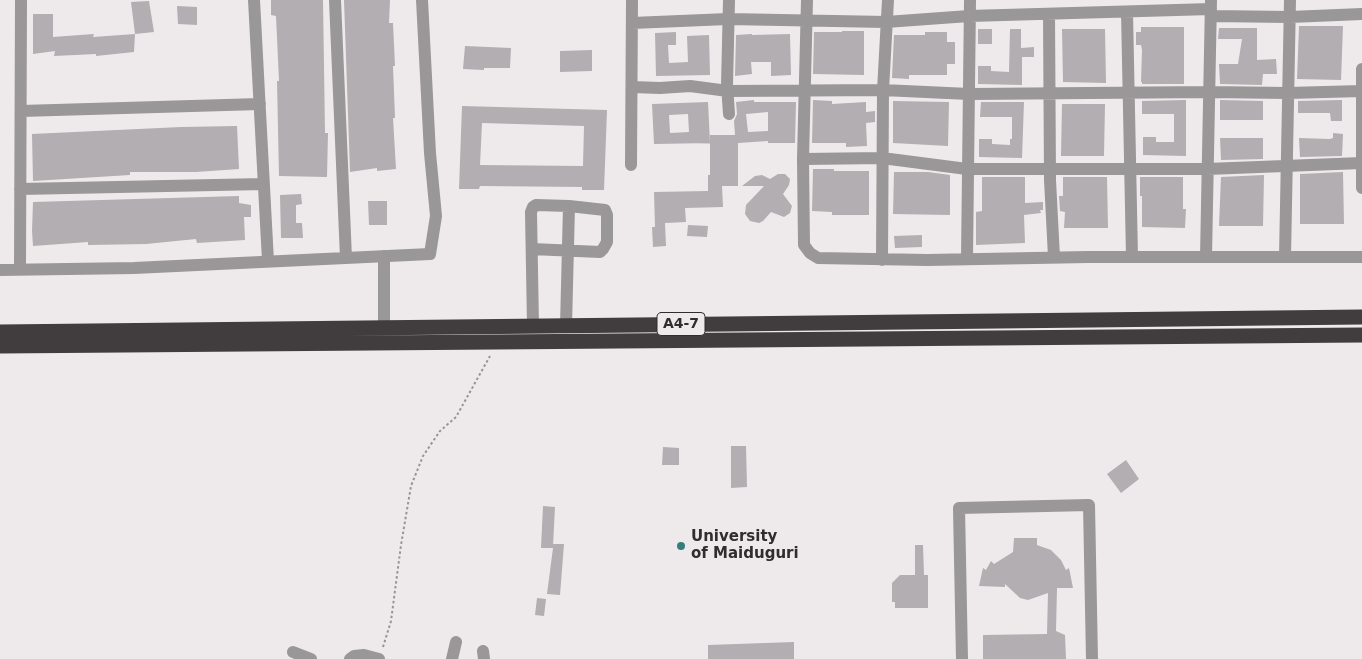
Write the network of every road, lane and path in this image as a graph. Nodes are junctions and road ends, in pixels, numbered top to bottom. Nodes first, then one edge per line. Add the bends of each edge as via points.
1 (21, 0) edge
2 (254, 0) edge
3 (335, 0) edge
4 (422, 0) edge
5 (632, 0) edge
6 (729, 0) edge
7 (807, 0) edge
8 (888, 0) edge
9 (970, 0) edge
10 (1290, 0) edge
11 (1211, 8) edge
12 (1126, 12) junction
13 (1049, 14) junction
14 (1362, 14) edge
15 (969, 16) junction
16 (1290, 17) junction
17 (728, 19) junction
18 (806, 21) junction
19 (886, 22) junction
20 (632, 23) junction
21 (1362, 70) edge
22 (632, 87) junction
23 (728, 90) junction
24 (806, 90) junction
25 (883, 90) junction
26 (1362, 91) edge
27 (1209, 92) junction
28 (1128, 93) junction
29 (968, 94) junction
30 (1050, 94) junction
31 (1288, 94) junction
32 (260, 104) junction
33 (20, 111) junction
34 (729, 114) dead end
35 (882, 158) junction
36 (803, 159) junction
37 (1362, 163) edge
38 (1287, 164) junction
39 (631, 165) dead end
40 (1130, 168) junction
41 (1208, 168) junction
42 (968, 170) junction
43 (1050, 170) junction
44 (264, 184) junction
45 (1362, 188) edge
46 (20, 189) junction
47 (569, 206) junction
48 (532, 249) junction
49 (568, 251) junction
50 (384, 256) junction
51 (1132, 256) junction
52 (1285, 256) junction
53 (1054, 257) junction
54 (1206, 257) junction
55 (1362, 257) edge
56 (346, 258) junction
57 (967, 259) junction
58 (882, 260) junction
59 (268, 261) junction
60 (20, 269) junction
61 (0, 270) edge
62 (1362, 317) edge
63 (533, 326) junction
64 (566, 326) junction
65 (384, 328) junction
66 (0, 332) edge
67 (1362, 335) edge
68 (497, 342) junction
69 (0, 346) edge
70 (456, 642) dead end
71 (293, 652) dead end
72 (311, 659) edge
73 (350, 659) edge
74 (379, 659) edge
75 (452, 659) edge
76 (962, 659) edge
77 (1092, 659) edge

1 - 33 street
2 - 32 street
3 - 56 street
4 - 50 street via 436,216 430,254
5 - 20 street
6 - 17 street
7 - 18 street
8 - 19 street
9 - 15 street
10 - 16 street
11 - 12 street
11 - 16 street
11 - 27 street
12 - 13 street
12 - 28 street
13 - 15 street
13 - 30 street
14 - 16 street
15 - 19 street
15 - 29 street
16 - 31 street
17 - 18 street
17 - 20 street
17 - 23 street
18 - 19 street
18 - 24 street
19 - 25 street
20 - 22 street
21 - 26 street
22 - 23 street via 690,86
22 - 39 street
23 - 24 street
23 - 34 street
24 - 25 street
24 - 36 street
25 - 29 street
25 - 35 street
26 - 31 street
26 - 37 street
27 - 28 street
27 - 31 street
27 - 41 street
28 - 30 street
28 - 40 street
29 - 30 street
29 - 42 street
30 - 43 street
31 - 38 street
32 - 33 street
32 - 44 street
33 - 46 street
35 - 36 street
35 - 42 street
35 - 58 street
36 - 58 street via 804,245 810,253 818,258
37 - 38 street
37 - 45 street
38 - 41 street
38 - 52 street
40 - 41 street
40 - 43 street
40 - 51 street
41 - 54 street
42 - 43 street
42 - 57 street
43 - 53 street
44 - 46 street
44 - 59 street
46 - 60 street
47 - 48 street via 533,207
47 - 49 street
47 - 49 street via 605,210 607,242 600,252
48 - 49 street
48 - 63 street
49 - 64 street
50 - 56 street
50 - 65 street
51 - 53 street
51 - 54 street
52 - 54 street
52 - 55 street
53 - 57 street
56 - 59 street
57 - 58 street
59 - 60 street via 134,268
60 - 61 street
62 - 64 highway, A4-7
63 - 64 highway, A4-7
63 - 65 highway, A4-7
65 - 66 highway, A4-7
67 - 68 highway, A4-7
68 - 69 highway, A4-7
68 - 74 path via 456,417 440,431 422,456 411,486 391,621
70 - 75 street
71 - 72 street
73 - 74 street via 364,655
76 - 77 street via 959,508 1089,505

